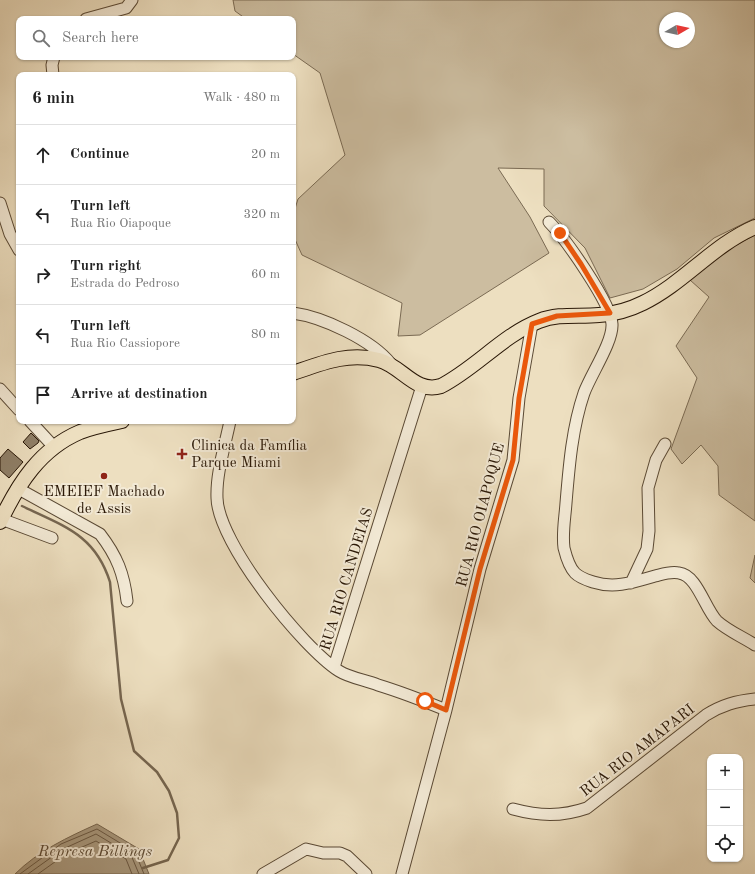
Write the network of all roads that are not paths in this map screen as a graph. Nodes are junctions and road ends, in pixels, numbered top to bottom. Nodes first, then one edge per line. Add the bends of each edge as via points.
1 (131, 2) edge
2 (94, 16) edge
3 (53, 60) edge
4 (53, 72) edge
5 (0, 203) edge
6 (2, 215) edge
7 (549, 222) dead end
8 (755, 227) edge
9 (16, 244) edge
10 (610, 313) junction
11 (296, 314) edge
12 (532, 324) junction
13 (391, 364) junction
14 (296, 372) edge
15 (422, 386) junction
16 (0, 389) edge
17 (16, 407) edge
18 (33, 424) edge
19 (111, 424) edge
20 (230, 424) edge
21 (665, 444) dead end
22 (54, 447) junction
23 (17, 488) junction
24 (1, 520) edge
25 (52, 538) dead end
26 (631, 583) junction
27 (127, 601) dead end
28 (755, 645) edge
29 (334, 667) junction
30 (755, 699) edge
31 (446, 710) junction
32 (513, 809) dead end
33 (263, 874) edge
34 (366, 874) edge
35 (402, 874) edge

1 - 2 street via 120,10
3 - 4 street
5 - 6 street
6 - 9 street
7 - 10 street via 568,244
8 - 10 main road via 724,244 656,296 633,307
10 - 12 main road via 557,316
10 - 26 street via 610,337 585,391 577,419 568,485 564,548 568,562 580,577 608,586
11 - 13 street via 315,319 370,344
12 - 15 main road via 448,382 434,388
12 - 31 street, RUA RIO OIAPOQUE via 519,398 513,460 480,569
13 - 14 main road via 369,358 344,357
13 - 15 main road
15 - 29 street, RUA RIO CANDEIAS
16 - 17 street
18 - 22 street
19 - 22 main road via 81,432
20 - 29 street, RUA RIO CANDEIAS via 217,499 224,527 264,593 306,641
21 - 26 street via 656,460 648,488 647,549
22 - 23 main road
23 - 24 main road
23 - 27 street via 100,534 108,543 125,577
24 - 25 street
26 - 28 street via 666,573 681,573 688,576 718,622
29 - 31 street via 346,674
30 - 32 street, RUA RIO AMAPARI via 720,706 706,715 587,808 570,814 551,816
31 - 35 street, RUA RIO OIAPOQUE
33 - 34 street via 306,849 340,853 347,856

